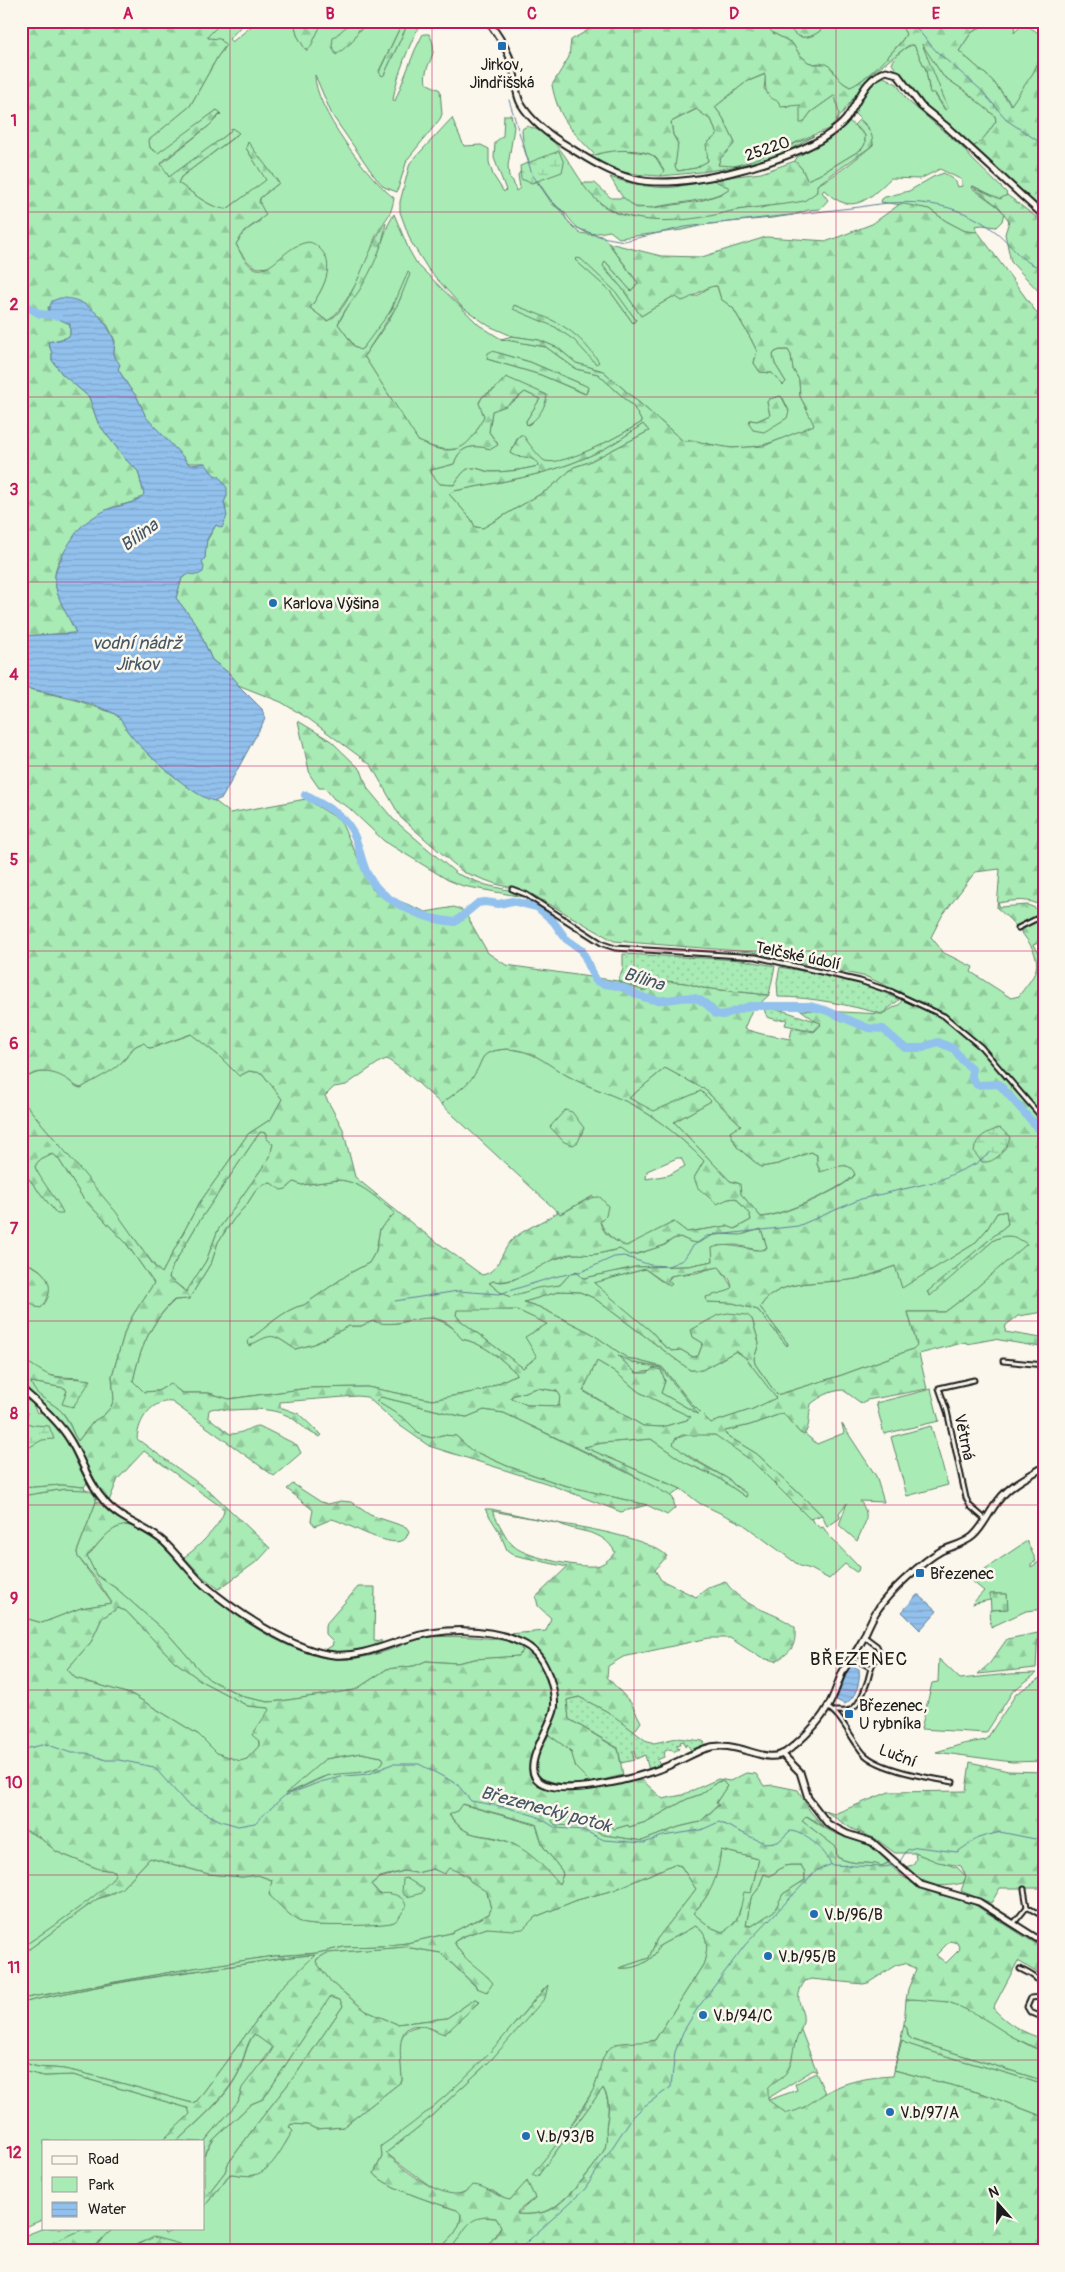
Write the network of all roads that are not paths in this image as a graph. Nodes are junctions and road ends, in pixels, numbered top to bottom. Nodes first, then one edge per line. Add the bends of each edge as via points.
1 (488, 21) edge
2 (1044, 216) edge
3 (512, 889) dead end
4 (1044, 916) edge
5 (1018, 928) dead end
6 (1044, 1120) edge
7 (1003, 1360) dead end
8 (1044, 1365) edge
9 (974, 1380) dead end
10 (21, 1388) edge
11 (1044, 1468) edge
12 (985, 1519) junction
13 (864, 1636) junction
14 (852, 1657) junction
15 (871, 1668) junction
16 (828, 1708) junction
17 (834, 1711) junction
18 (782, 1754) junction
19 (952, 1782) dead end
20 (1024, 1889) dead end
21 (1027, 1907) junction
22 (1044, 1917) edge
23 (1014, 1923) junction
24 (1044, 1942) edge
25 (1020, 1969) dead end
26 (1042, 1997) edge
27 (1044, 2018) edge

1 - 2 street, 25220 via 510,57 522,106 562,143 622,175 673,181 750,168 790,155 832,132 846,119 873,78 886,71 897,74 921,106
3 - 6 street, Telčské údolí via 614,948 756,958 860,980 890,991 944,1016 964,1032
4 - 5 street
7 - 8 street
9 - 12 street, Větrná via 939,1388 966,1498
10 - 18 street via 62,1429 94,1488 115,1512 163,1541 222,1599 276,1634 306,1648 333,1655 366,1652 440,1631 487,1633 526,1644 540,1658 553,1693 553,1712 533,1762 534,1775 544,1784 574,1788 647,1774 717,1746 734,1746 766,1757
11 - 12 street via 1005,1492
12 - 13 street via 971,1538 932,1557 890,1595 878,1608
13 - 14 street
13 - 15 street via 879,1651
14 - 15 street
14 - 16 street
15 - 17 street via 867,1685 856,1706 849,1711
16 - 17 street, Luční
16 - 18 street
17 - 19 street, Luční via 870,1758 910,1774
18 - 23 street via 800,1772 808,1798 828,1824 872,1842 921,1885 979,1902
20 - 21 street
21 - 22 street
21 - 23 street
23 - 24 street
25 - 26 street via 1038,1979
26 - 27 street via 1031,1998 1027,2007 1030,2012

